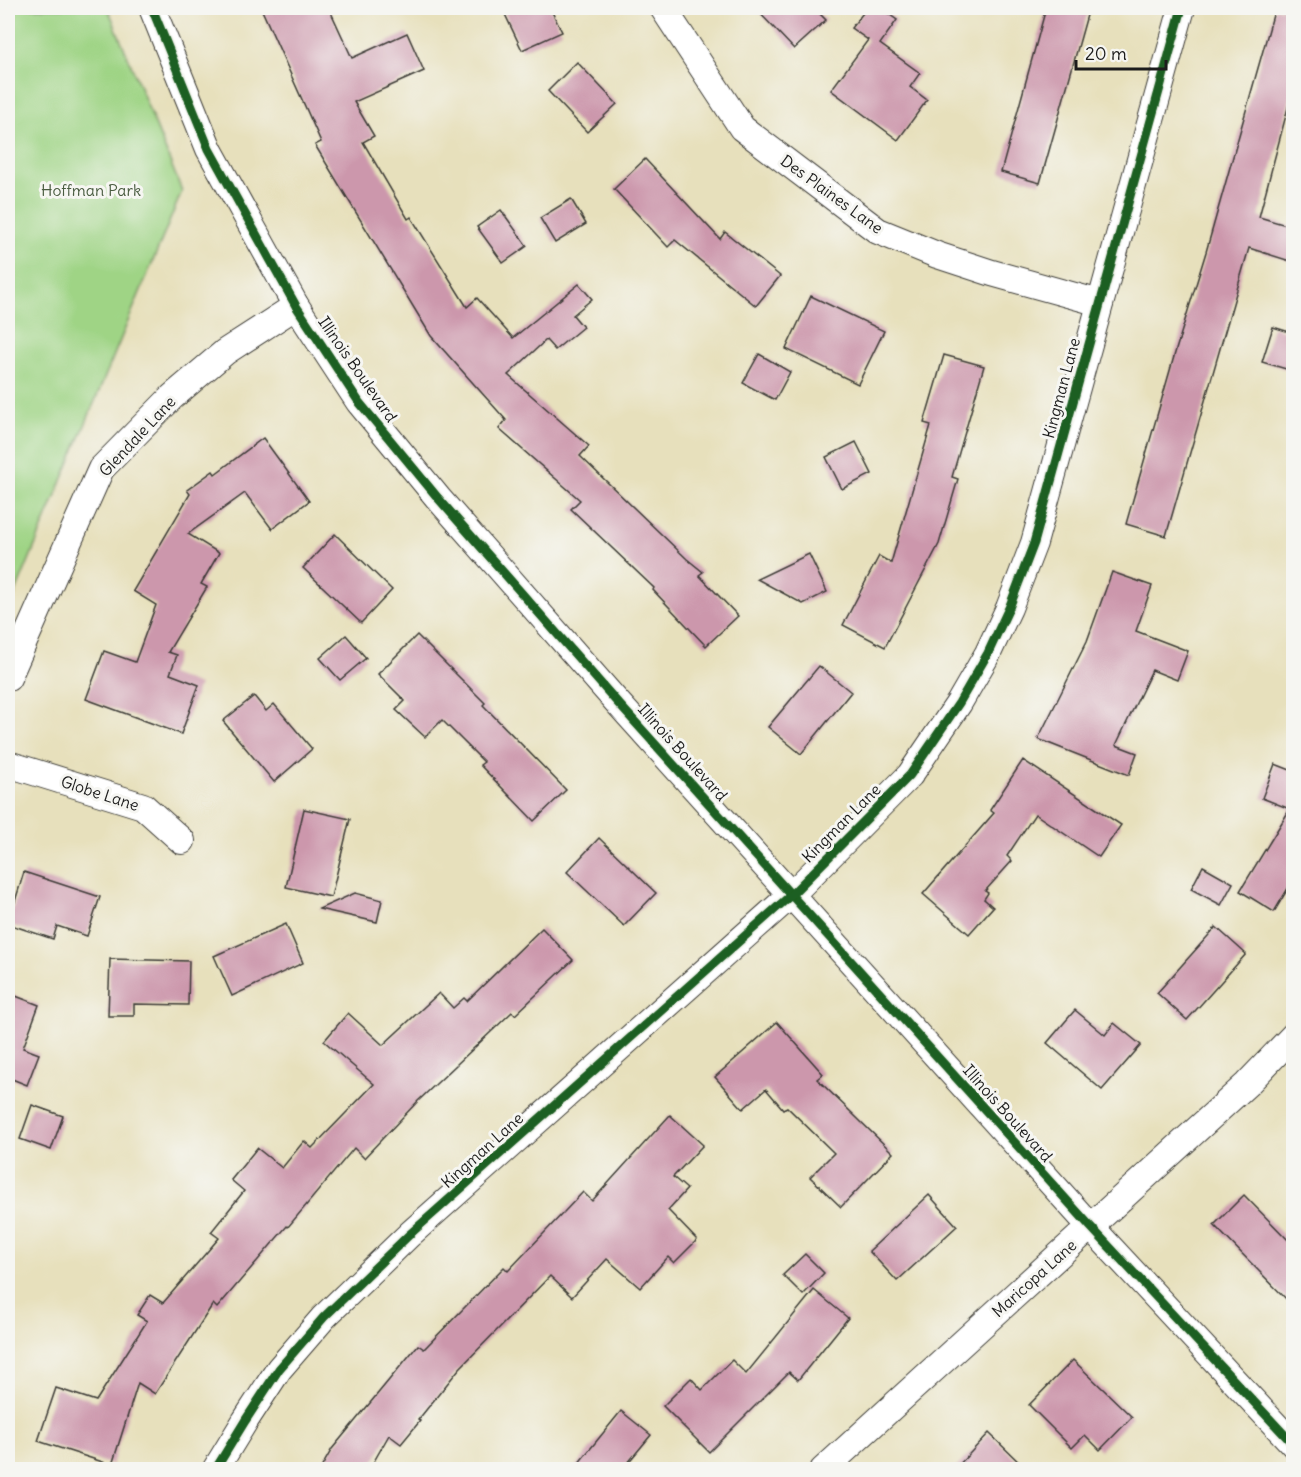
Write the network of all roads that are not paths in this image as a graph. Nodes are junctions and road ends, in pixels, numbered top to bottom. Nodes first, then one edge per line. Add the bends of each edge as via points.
1 (152, 8) edge
2 (663, 8) edge
3 (1182, 8) edge
4 (1100, 303) junction
5 (296, 306) junction
6 (8, 678) edge
7 (8, 764) edge
8 (182, 841) dead end
9 (791, 895) junction
10 (1293, 1035) edge
11 (1090, 1226) junction
12 (1293, 1445) edge
13 (215, 1470) edge
14 (823, 1470) edge

1 - 5 street, Illinois Boulevard via 208,149
2 - 4 street, Des Plaines Lane via 742,128 878,231 992,273
3 - 4 street, Kingman Lane
4 - 9 street, Kingman Lane via 1034,543 988,653 910,775
5 - 6 street, Glendale Lane via 225,352 172,397 101,469
5 - 9 street, Illinois Boulevard via 359,402 438,498
7 - 8 street, Globe Lane via 143,806
9 - 11 street, Illinois Boulevard
9 - 13 street, Kingman Lane via 410,1234 324,1317 279,1369
10 - 11 street, Maricopa Lane via 1247,1084
11 - 12 street, Illinois Boulevard
11 - 14 street, Maricopa Lane

